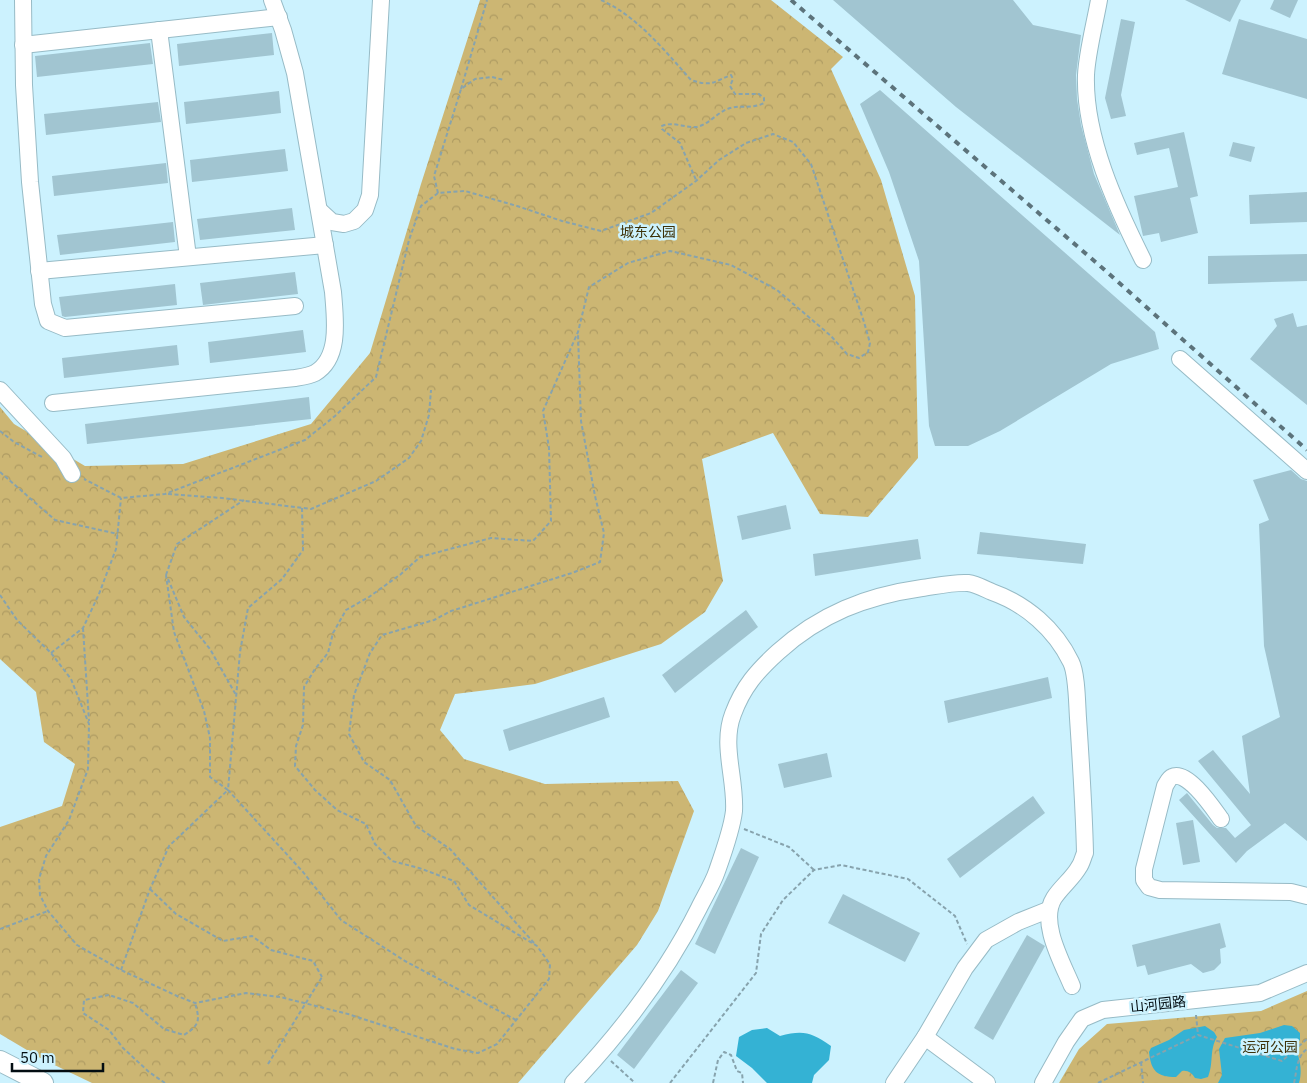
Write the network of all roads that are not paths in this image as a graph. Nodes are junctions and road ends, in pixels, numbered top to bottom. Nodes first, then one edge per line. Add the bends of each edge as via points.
1 (23, 0) edge
2 (272, 0) edge
3 (381, 0) edge
4 (1099, 0) edge
5 (279, 17) junction
6 (159, 30) junction
7 (23, 45) junction
8 (320, 211) junction
9 (325, 244) junction
10 (188, 257) junction
11 (1143, 260) dead end
12 (39, 271) junction
13 (295, 306) dead end
14 (1180, 359) dead end
15 (0, 390) edge
16 (53, 403) dead end
17 (1307, 472) edge
18 (72, 474) road end
19 (1221, 818) dead end
20 (1307, 896) edge
21 (1048, 910) junction
22 (1307, 974) edge
23 (1072, 986) dead end
24 (925, 1037) junction
25 (0, 1061) edge
26 (44, 1083) edge
27 (573, 1083) edge
28 (894, 1083) edge
29 (987, 1083) edge
30 (1043, 1083) edge

1 - 7 street
2 - 5 street
3 - 8 street via 370,195 364,210 354,221 344,224 332,222
4 - 11 street via 1086,74 1087,109 1095,145 1124,222
5 - 6 street
5 - 8 street via 296,72
6 - 7 street
6 - 10 street
7 - 12 street via 30,182
8 - 9 street
9 - 10 street
9 - 16 street via 335,326 331,353 325,365 313,374
10 - 12 street
12 - 13 street via 42,304 48,321 65,328
14 - 17 street
15 - 18 street via 63,458
19 - 20 street via 1189,779 1179,775 1172,777 1165,786 1144,869 1144,880 1149,887 1160,890 1291,892
21 - 23 street via 1055,944
21 - 24 street via 986,940 965,968
21 - 27 street via 1079,867 1084,853 1077,704 1072,664 1059,642 1036,616 1006,597 968,584 900,591 853,604 795,636 748,682 732,715 728,738 734,812 716,873 687,933 637,1009
22 - 30 street, 山河园路 via 1260,993 1103,1010 1082,1019
24 - 28 street
24 - 29 street
25 - 26 main road

